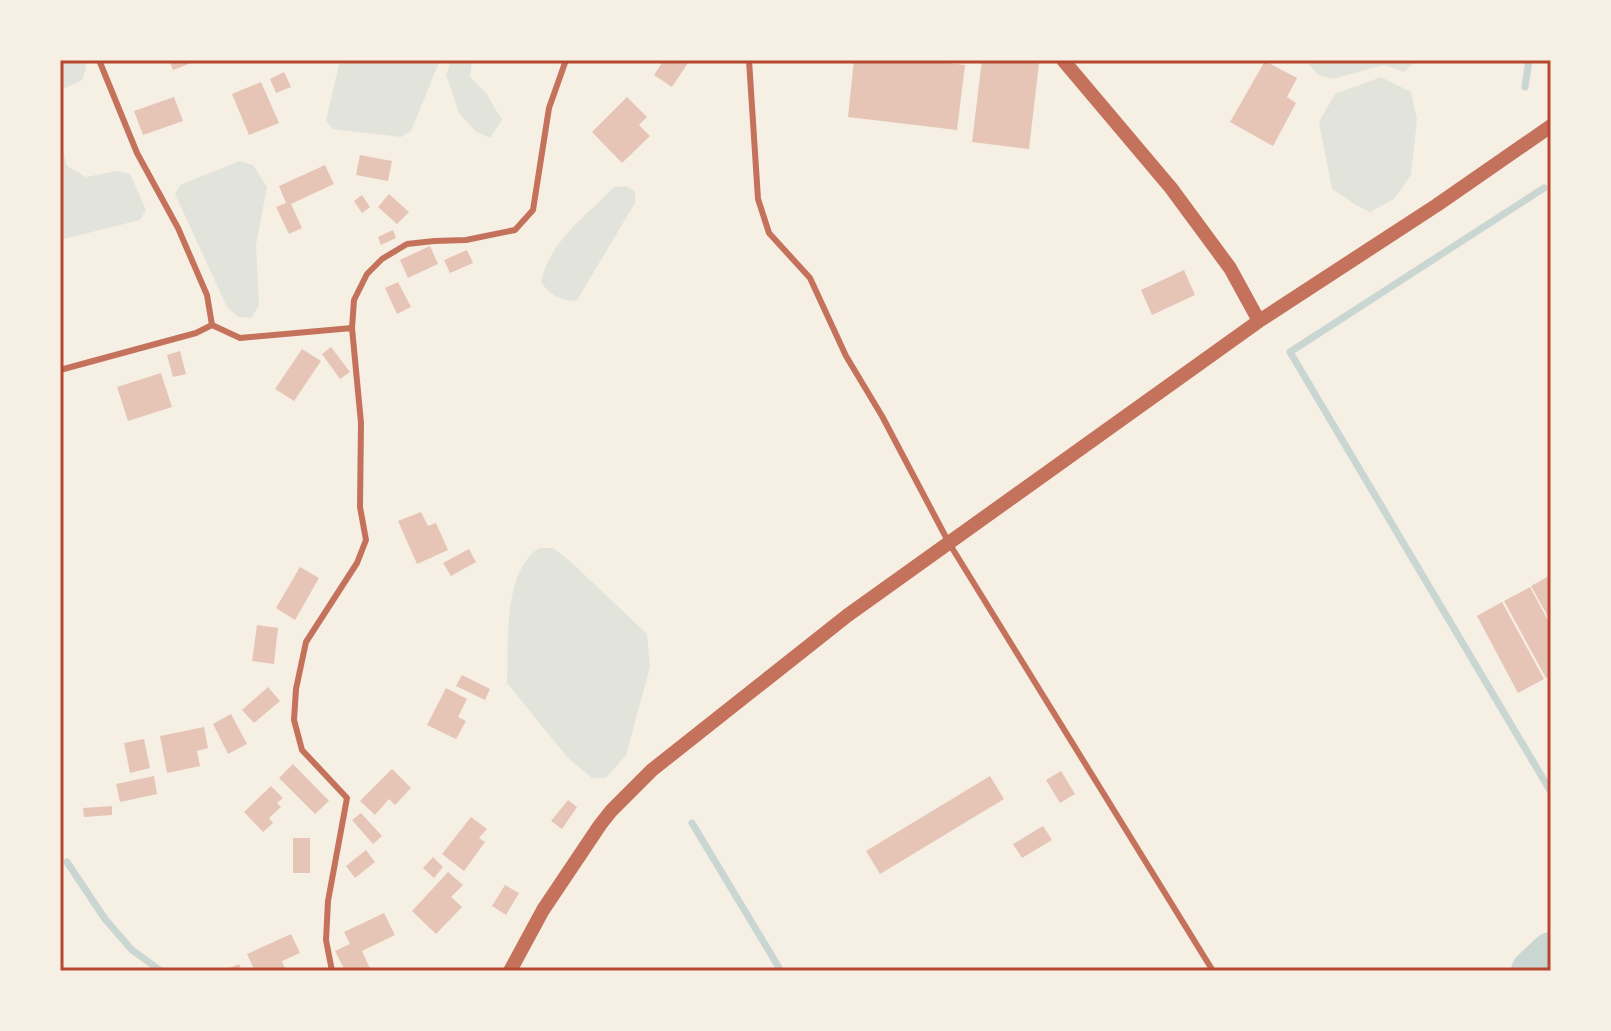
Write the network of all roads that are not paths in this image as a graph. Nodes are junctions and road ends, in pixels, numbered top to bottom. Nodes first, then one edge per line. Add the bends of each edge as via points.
1 (99, 60) edge
2 (566, 60) edge
3 (749, 60) edge
4 (1063, 60) edge
5 (1551, 126) edge
6 (1259, 321) junction
7 (212, 325) junction
8 (352, 328) junction
9 (60, 370) edge
10 (949, 543) junction
11 (332, 971) edge
12 (510, 971) edge
13 (1213, 971) edge

1 - 7 lane via 137,153 207,295
2 - 8 lane via 549,108 533,210 515,230 407,244 382,259 354,300
3 - 10 lane via 758,199 769,233 810,278 846,356
4 - 6 street via 1171,188 1230,268
5 - 6 street
6 - 10 street
7 - 8 lane via 240,338
7 - 9 lane
8 - 11 lane via 366,540 306,642 294,720 302,750 347,798 328,901 326,940
10 - 12 street via 848,615 652,770 600,825
10 - 13 lane

